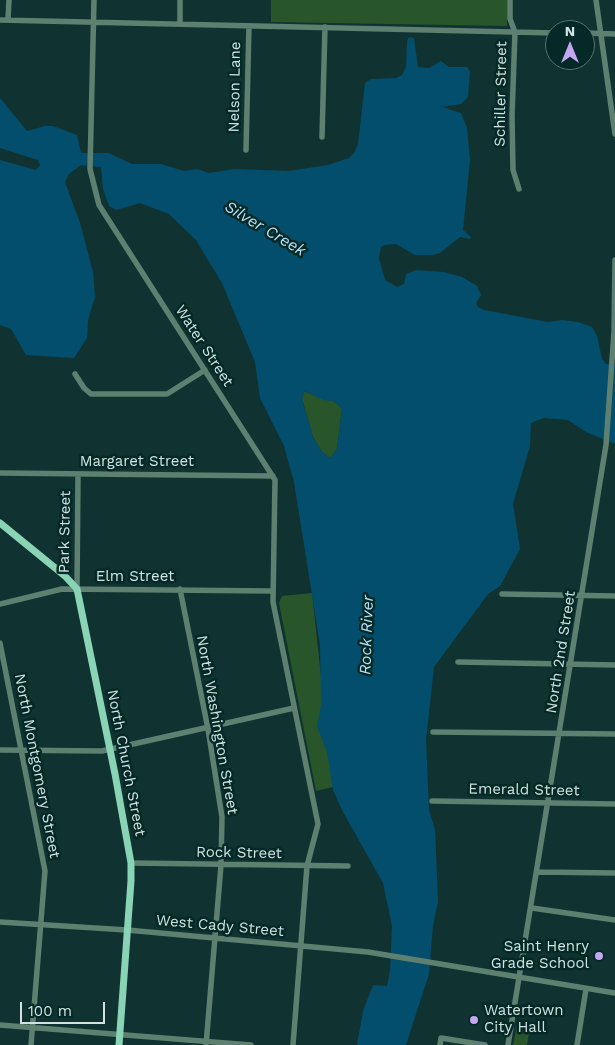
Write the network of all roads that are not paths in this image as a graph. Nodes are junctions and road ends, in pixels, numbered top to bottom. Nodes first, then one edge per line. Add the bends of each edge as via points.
1 (8, 0) edge
2 (94, 0) edge
3 (180, 0) edge
4 (510, 0) edge
5 (596, 0) edge
6 (0, 20) edge
7 (8, 20) junction
8 (94, 23) junction
9 (180, 24) junction
10 (249, 26) junction
11 (325, 28) junction
12 (515, 32) junction
13 (545, 33) edge
14 (595, 34) edge
15 (600, 34) junction
16 (615, 34) edge
17 (615, 134) edge
18 (322, 136) dead end
19 (246, 150) dead end
20 (519, 189) dead end
21 (615, 260) edge
22 (615, 286) edge
23 (205, 370) junction
24 (75, 374) dead end
25 (0, 473) edge
26 (78, 475) junction
27 (273, 476) junction
28 (0, 523) edge
29 (77, 589) junction
30 (180, 590) junction
31 (272, 591) junction
32 (502, 594) dead end
33 (582, 595) junction
34 (615, 596) edge
35 (0, 604) edge
36 (0, 642) edge
37 (458, 662) dead end
38 (572, 664) junction
39 (615, 665) edge
40 (294, 708) junction
41 (208, 729) junction
42 (433, 732) dead end
43 (560, 734) junction
44 (615, 734) edge
45 (0, 750) edge
46 (21, 750) junction
47 (109, 750) junction
48 (432, 801) dead end
49 (549, 803) junction
50 (615, 804) edge
51 (131, 863) junction
52 (221, 865) junction
53 (307, 866) junction
54 (348, 866) dead end
55 (538, 872) junction
56 (615, 873) edge
57 (532, 908) junction
58 (615, 920) edge
59 (0, 922) edge
60 (40, 925) junction
61 (127, 930) junction
62 (215, 939) junction
63 (300, 946) junction
64 (519, 977) junction
65 (586, 989) junction
66 (615, 993) edge
67 (0, 1025) edge
68 (32, 1028) junction
69 (120, 1034) junction
70 (206, 1043) edge
71 (31, 1045) edge
72 (119, 1045) edge
73 (252, 1045) edge
74 (293, 1045) edge
75 (440, 1045) edge
76 (485, 1045) edge
77 (508, 1045) edge
78 (577, 1045) edge

1 - 7 street
2 - 8 street, Water Street
3 - 9 street
4 - 12 street, Schiller Street via 510,19
5 - 15 street
6 - 7 street
7 - 8 street
8 - 9 street
8 - 23 street, Water Street via 90,169 96,195 105,216
9 - 10 street
10 - 11 street
10 - 19 street, Nelson Lane
11 - 12 street
11 - 18 street
12 - 13 street
12 - 20 street, Schiller Street via 513,170
14 - 15 street
15 - 16 street
15 - 17 street
21 - 22 street, North 2nd Street
22 - 33 street, North 2nd Street via 606,445
23 - 24 street via 167,394 91,394
23 - 27 street, Water Street
25 - 26 street, Margaret Street
26 - 27 street, Margaret Street
26 - 29 street, Park Street
27 - 31 street, Water Street via 276,492
28 - 29 main road
29 - 30 street, Elm Street
29 - 35 street, Elm Street via 62,589
29 - 47 main road, North Church Street
30 - 31 street, Elm Street
30 - 41 street, North Washington Street
31 - 40 street, Water Street
32 - 33 street
33 - 34 street
33 - 38 street, North 2nd Street
36 - 46 street, North Montgomery Street
37 - 38 street
38 - 39 street
38 - 43 street, North 2nd Street
40 - 41 street
40 - 53 street, Water Street via 318,824
41 - 47 street
41 - 52 street, North Washington Street via 222,817
42 - 43 street
43 - 44 street
43 - 49 street, North 2nd Street
45 - 46 street
46 - 47 street
46 - 60 street, North Montgomery Street via 45,871
47 - 51 main road, North Church Street
48 - 49 street, Emerald Street
49 - 50 street, Emerald Street
49 - 55 street, North 2nd Street
51 - 52 street, Rock Street
51 - 61 main road, North Church Street
52 - 53 street, Rock Street
52 - 62 street, North Washington Street
53 - 54 street, Rock Street
53 - 63 street, Water Street
55 - 56 street
55 - 57 street, North 2nd Street
57 - 58 street
57 - 64 street, North 2nd Street
59 - 60 street, West Cady Street
60 - 61 street, West Cady Street
60 - 68 street, North Montgomery Street
61 - 62 street, West Cady Street
61 - 69 main road, North Church Street
62 - 63 street, West Cady Street
62 - 70 street, North Washington Street
63 - 64 street, West Cady Street
63 - 74 street, Water Street
64 - 65 street, West Cady Street
64 - 77 street, North 2nd Street
65 - 66 street, West Cady Street
65 - 78 street
67 - 68 street
68 - 69 street
68 - 71 street, North Montgomery Street
69 - 70 street
69 - 72 main road, North Church Street
70 - 73 street
75 - 76 street via 441,1038

